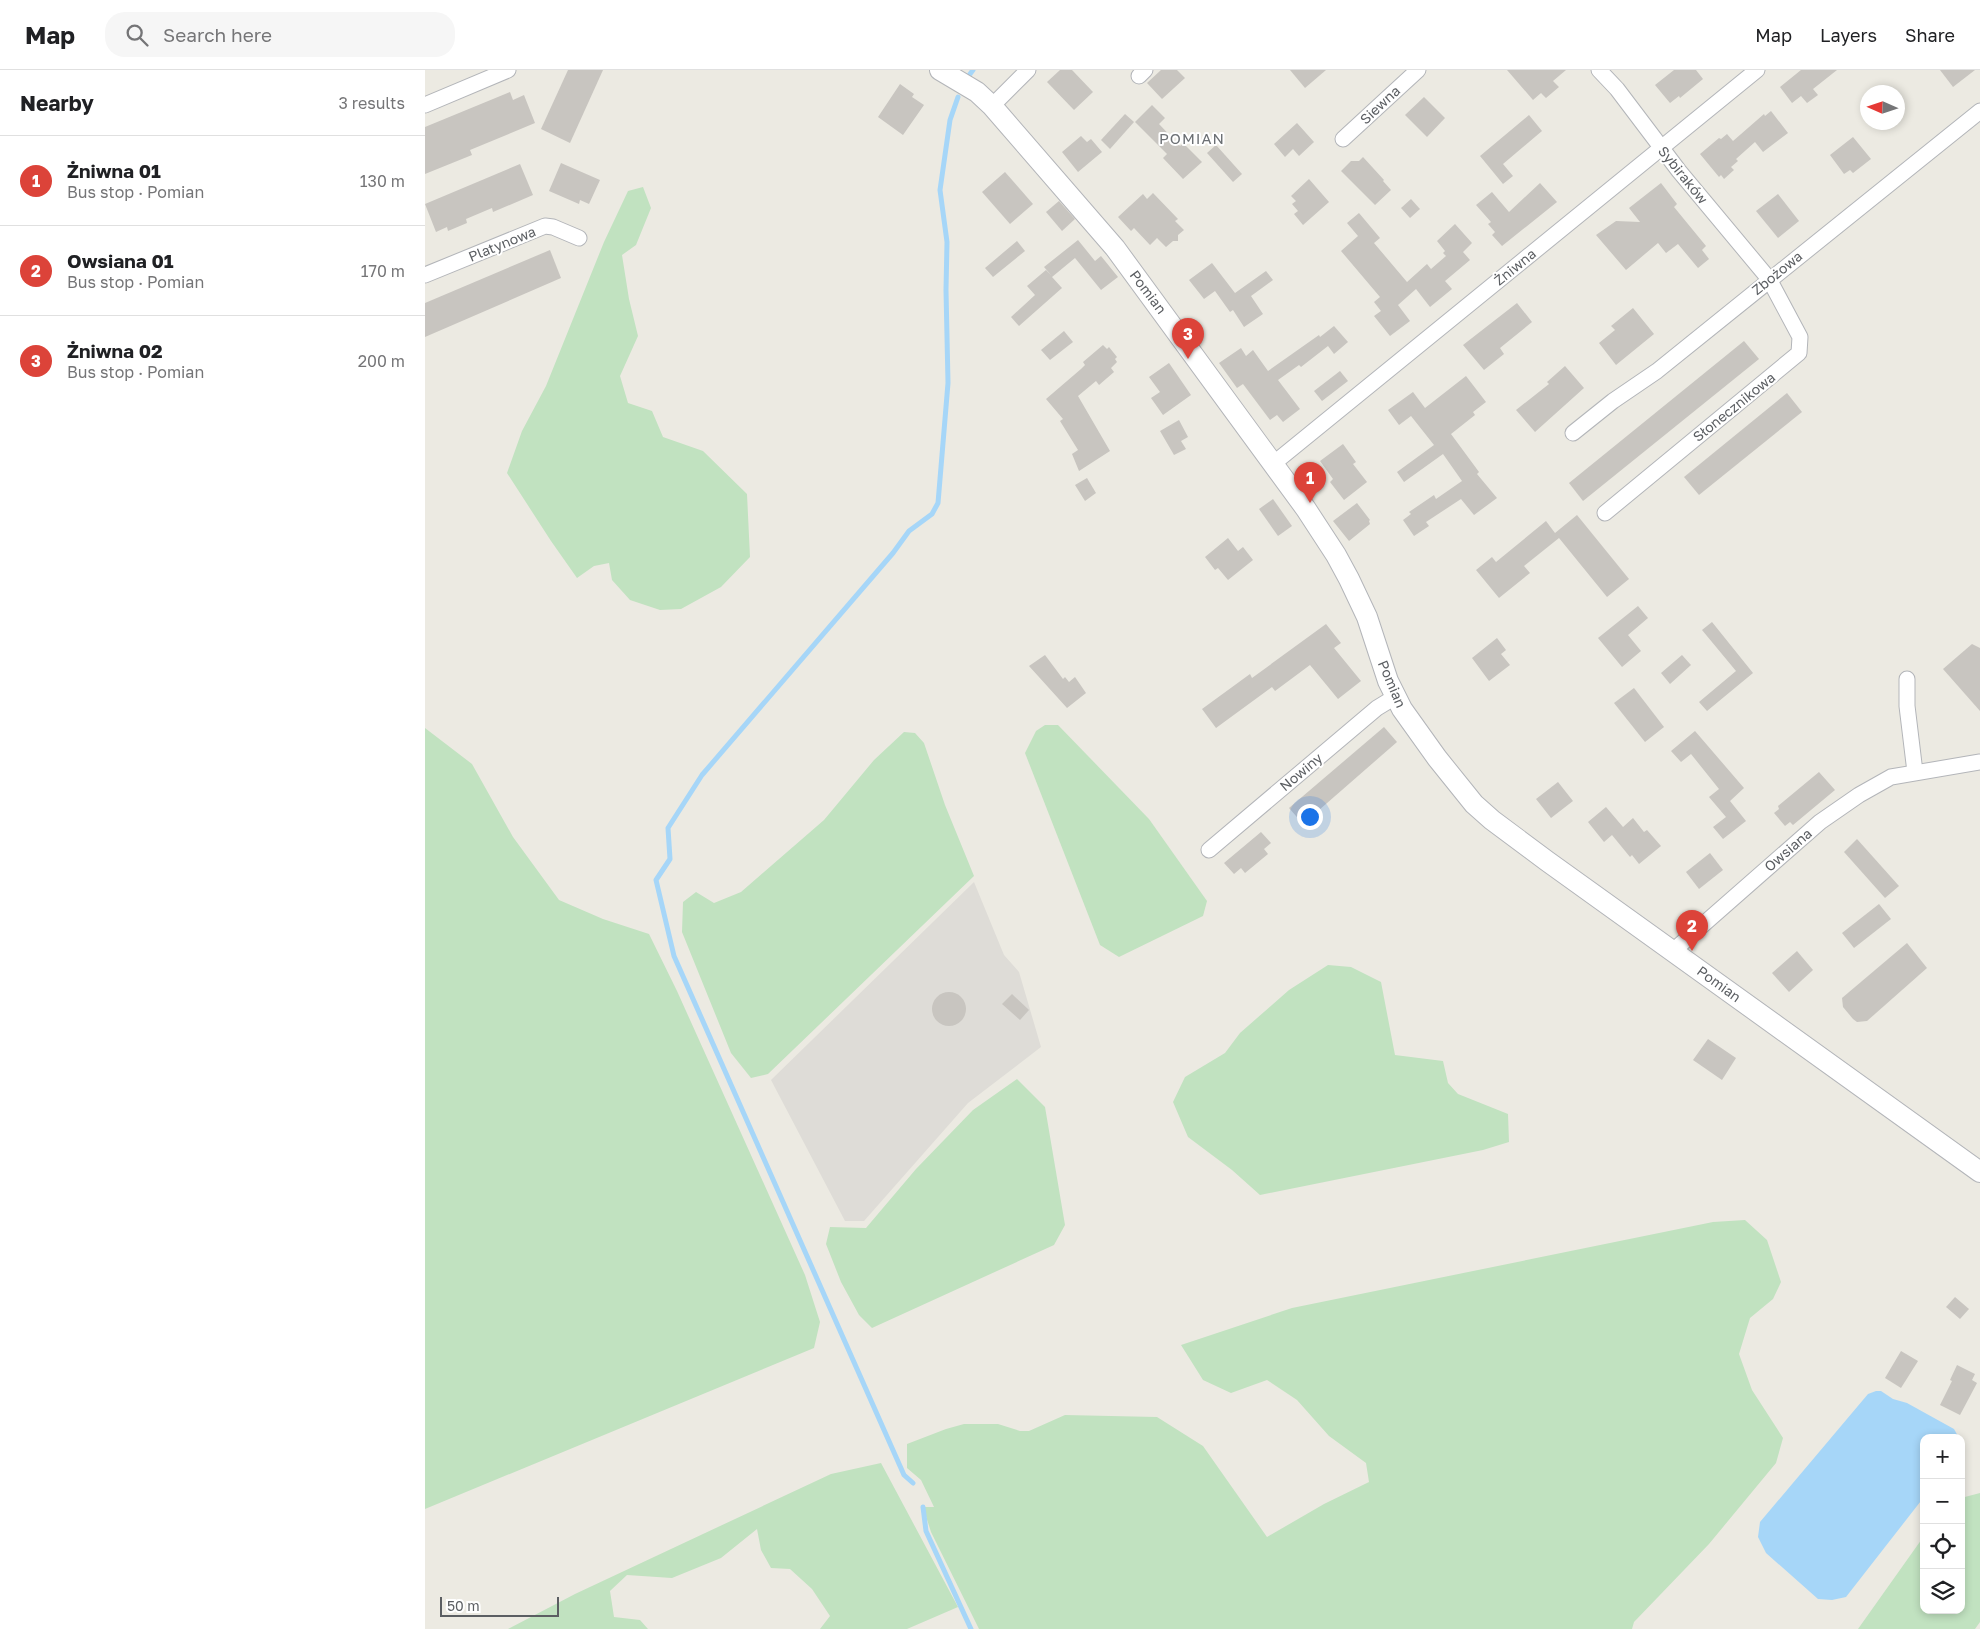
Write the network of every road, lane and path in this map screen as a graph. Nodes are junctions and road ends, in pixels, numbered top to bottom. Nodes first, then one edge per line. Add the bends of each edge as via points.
1 (508, 70) edge
2 (940, 70) edge
3 (1028, 70) edge
4 (1418, 70) edge
5 (1599, 70) edge
6 (1757, 70) edge
7 (425, 105) edge
8 (992, 106) junction
9 (1980, 111) edge
10 (1343, 139) dead end
11 (1661, 148) junction
12 (579, 238) dead end
13 (425, 275) edge
14 (1769, 280) junction
15 (1573, 433) dead end
16 (1273, 464) junction
17 (1605, 512) dead end
18 (1907, 679) dead end
19 (1395, 696) junction
20 (1980, 762) edge
21 (1915, 772) junction
22 (1209, 850) dead end
23 (1673, 951) junction
24 (1980, 1172) edge

1 - 7 street
2 - 8 street, Pomian via 977,92
3 - 8 street
4 - 10 street, Siewna
5 - 11 street, Sybiraków
6 - 11 street, Żniwna
8 - 16 street, Pomian via 1115,248
9 - 14 street, Zbożowa
11 - 14 street, Sybiraków
11 - 16 street, Żniwna
12 - 13 street, Platynowa via 545,226
14 - 15 street, Zbożowa
14 - 17 street, Słonecznikowa via 1800,337 1799,354
16 - 19 street, Pomian via 1306,509 1349,579
18 - 21 street
19 - 22 street, Nowiny
19 - 23 street, Pomian via 1437,758 1474,804 1539,856
20 - 21 street, Owsiana
21 - 23 street, Owsiana via 1891,777 1820,822
23 - 24 street, Pomian

